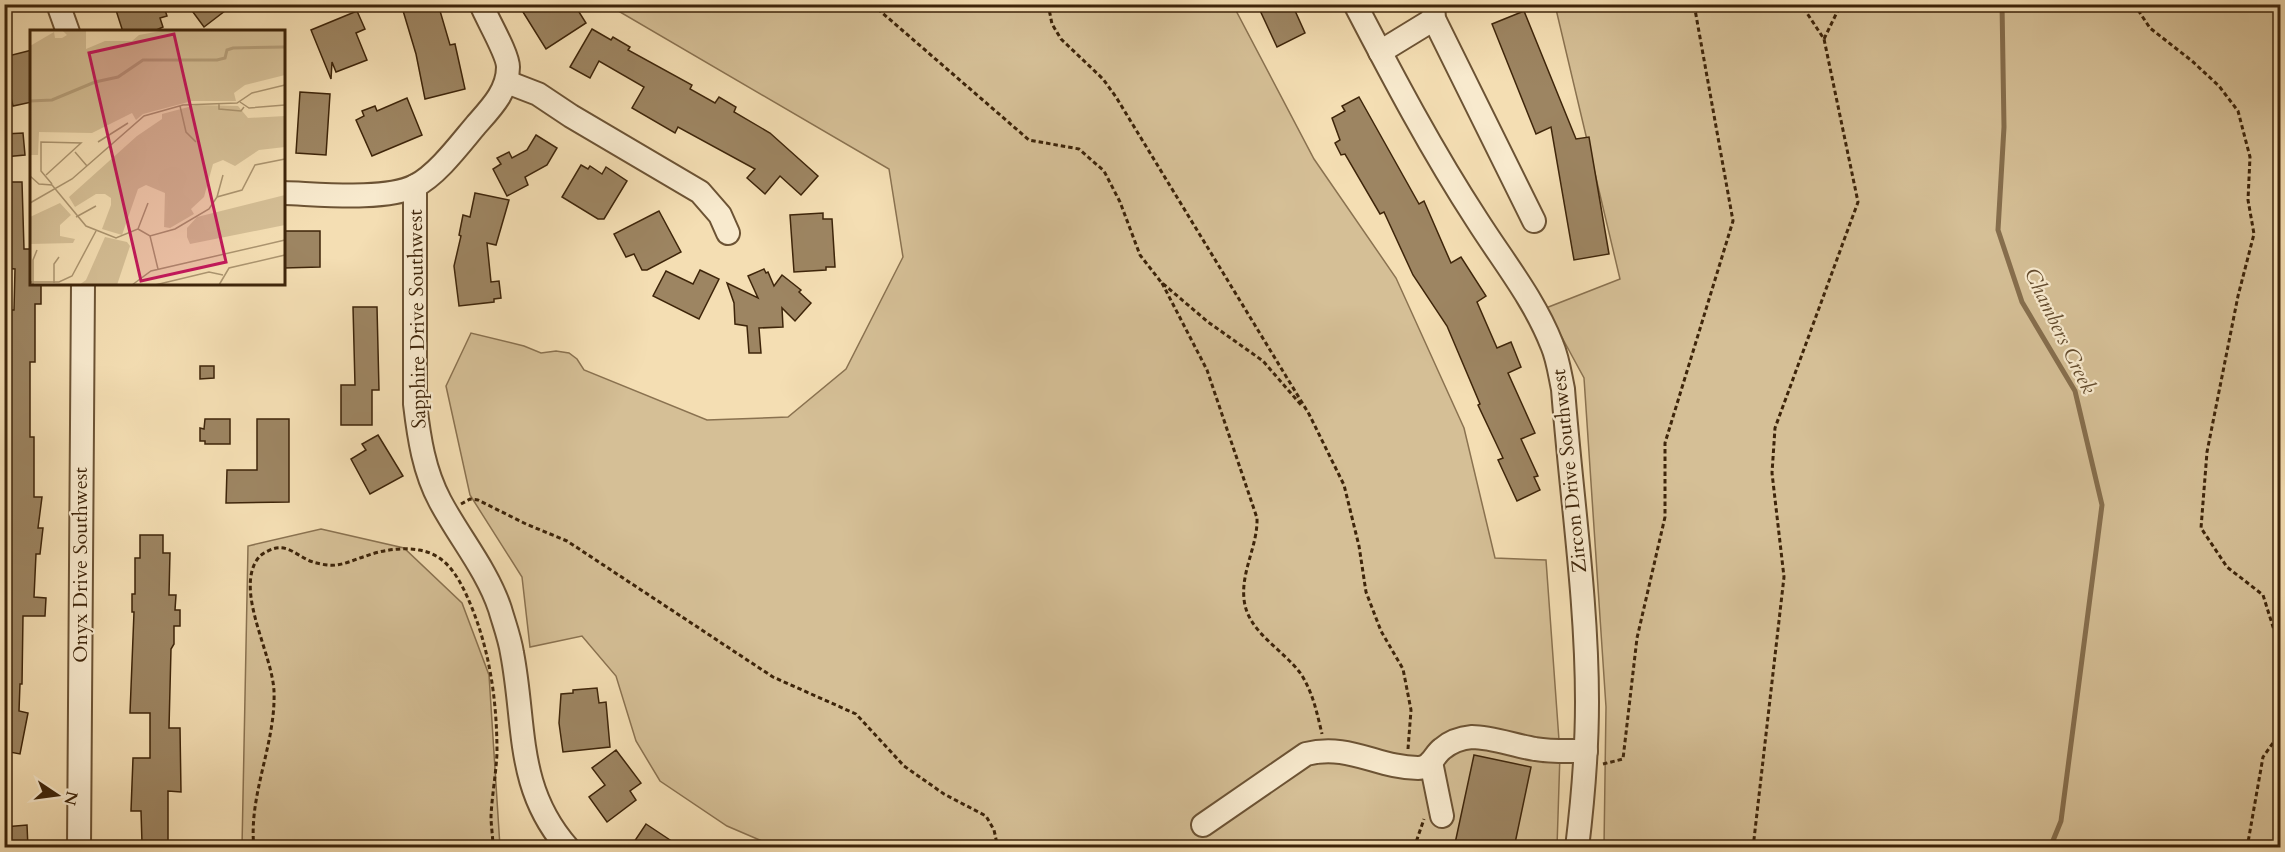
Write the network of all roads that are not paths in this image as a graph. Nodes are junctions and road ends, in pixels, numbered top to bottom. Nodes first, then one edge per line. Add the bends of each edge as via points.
1 (58, 4) edge
2 (481, 4) edge
3 (1355, 4) edge
4 (1434, 12) edge
5 (67, 30) edge
6 (1380, 52) junction
7 (507, 82) junction
8 (415, 186) junction
9 (285, 193) edge
10 (1534, 221) dead end
11 (728, 233) dead end
12 (82, 285) edge
13 (1585, 760) junction
14 (1431, 762) junction
15 (1442, 816) dead end
16 (1203, 825) dead end
17 (79, 848) edge
18 (568, 848) edge
19 (1577, 848) edge

1 - 5 street
2 - 7 street via 508,64
3 - 6 street, Zircon Drive Southwest
4 - 6 street
4 - 10 street
6 - 13 street, Zircon Drive Southwest via 1477,220 1521,284 1556,357 1570,454 1585,634
7 - 8 street, Sapphire Drive Southwest via 494,106 443,164
7 - 11 street via 538,94 700,192 720,215
8 - 9 street via 371,194
8 - 18 street, Sapphire Drive Southwest via 416,404 429,478 499,607 512,652 530,779 540,806
12 - 17 street, Onyx Drive Southwest
13 - 14 street via 1473,737 1441,749
13 - 19 street, Zircon Drive Southwest
14 - 15 street
14 - 16 street via 1422,768 1406,767 1342,751 1306,754

